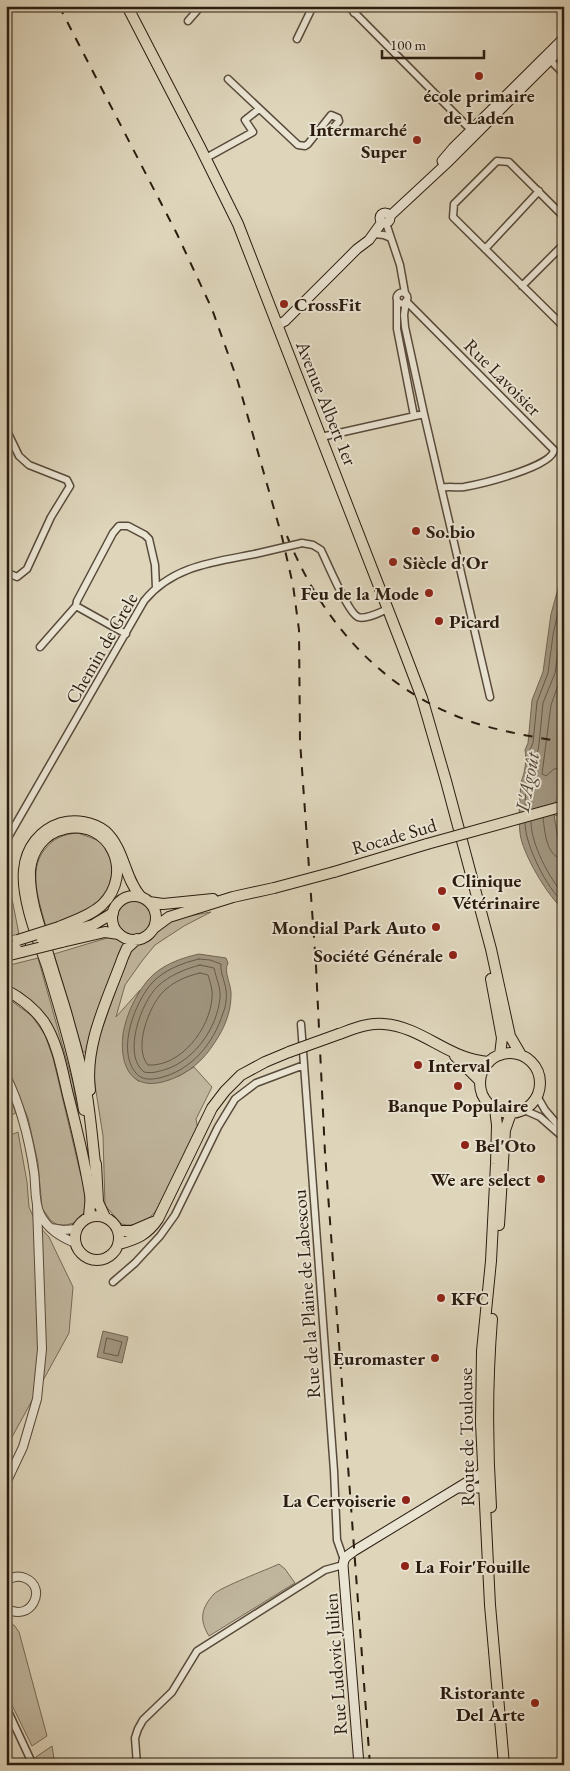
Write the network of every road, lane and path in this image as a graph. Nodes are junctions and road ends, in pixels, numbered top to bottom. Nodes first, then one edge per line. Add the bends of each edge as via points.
1 (127, 6) edge
2 (201, 6) edge
3 (313, 6) edge
4 (348, 6) edge
5 (361, 6) edge
6 (354, 14) junction
7 (188, 21) dead end
8 (564, 38) edge
9 (297, 39) dead end
10 (564, 46) edge
11 (547, 58) junction
12 (564, 74) edge
13 (228, 79) dead end
14 (259, 109) junction
15 (326, 132) dead end
16 (473, 132) junction
17 (206, 158) junction
18 (538, 191) junction
19 (564, 216) edge
20 (386, 220) junction
21 (374, 234) junction
22 (391, 238) junction
23 (564, 244) edge
24 (486, 249) junction
25 (522, 286) junction
26 (405, 293) junction
27 (397, 300) junction
28 (406, 301) junction
29 (563, 324) edge
30 (277, 325) junction
31 (424, 414) junction
32 (414, 416) junction
33 (6, 429) edge
34 (322, 437) junction
35 (441, 488) junction
36 (6, 572) edge
37 (156, 588) junction
38 (76, 606) junction
39 (388, 609) junction
40 (126, 634) junction
41 (40, 647) dead end
42 (490, 697) dead end
43 (564, 806) edge
44 (6, 841) edge
45 (234, 897) junction
46 (145, 899) junction
47 (113, 913) junction
48 (482, 916) junction
49 (154, 928) junction
50 (60, 934) junction
51 (119, 934) junction
52 (137, 939) junction
53 (6, 944) edge
54 (20, 945) junction
55 (6, 948) edge
56 (6, 956) edge
57 (6, 990) edge
58 (300, 1024) dead end
59 (451, 1052) junction
60 (500, 1055) junction
61 (521, 1055) junction
62 (489, 1062) junction
63 (304, 1065) junction
64 (6, 1076) edge
65 (480, 1081) junction
66 (537, 1096) junction
67 (495, 1109) junction
68 (524, 1110) junction
69 (511, 1113) junction
70 (564, 1132) edge
71 (564, 1138) edge
72 (96, 1172) junction
73 (91, 1201) junction
74 (37, 1204) junction
75 (89, 1217) junction
76 (105, 1217) junction
77 (158, 1219) junction
78 (50, 1228) junction
79 (77, 1229) junction
80 (119, 1232) junction
81 (76, 1243) junction
82 (119, 1244) junction
83 (113, 1282) dead end
84 (482, 1473) junction
85 (6, 1483) edge
86 (456, 1488) junction
87 (483, 1488) junction
88 (344, 1563) junction
89 (7, 1580) edge
90 (6, 1608) edge
91 (6, 1707) edge
92 (33, 1765) edge
93 (137, 1765) edge
94 (358, 1765) edge
95 (504, 1765) edge
96 (511, 1765) edge

1 - 17 main road, Avenue Albert 1er
2 - 7 street
3 - 9 street
4 - 6 street
5 - 6 street
6 - 16 street
8 - 11 main road
10 - 11 main road
11 - 12 street
11 - 16 main road
13 - 14 street
14 - 15 street via 301,147 308,144 331,115 338,118 334,127
14 - 17 street via 245,120 253,132
16 - 20 main road via 447,164
17 - 30 main road, Avenue Albert 1er via 246,241
18 - 19 street
18 - 24 street
18 - 24 street via 509,162 497,161 454,204 453,217
20 - 21 main road
20 - 22 street
21 - 22 street
21 - 30 main road via 285,321
22 - 26 street
23 - 25 street
24 - 25 street
25 - 29 street
26 - 27 street via 399,294
26 - 28 street
27 - 28 street via 401,303
27 - 32 street via 397,329
28 - 31 street via 405,327
28 - 35 street, Rue Lavoisier via 554,450 546,462 529,469 473,486
30 - 34 main road, Avenue Albert 1er
31 - 32 street
31 - 35 street
32 - 34 street
33 - 36 street via 24,461 67,480 70,486 51,516 27,568 16,577
34 - 39 main road, Avenue Albert 1er
35 - 42 street
37 - 38 street via 149,540 123,524 113,533
37 - 39 street, Chemin de Grele, bridge via 182,571 302,543 321,550 354,614 363,617
37 - 40 street, Chemin de Grele via 144,601
38 - 40 street
38 - 41 street
39 - 48 main road, Avenue Albert 1er via 422,698
40 - 44 street, Chemin de Grele
43 - 45 main road, Rocade Sud, bridge
45 - 46 main road, Rocade Sud via 163,904
45 - 49 main road, Rocade Sud via 169,917
46 - 47 main road via 134,896 120,901
46 - 49 main road via 153,906
46 - 73 main road via 132,884 118,847 104,830 94,825 67,822 44,831 25,860 24,881 31,918 82,1098 88,1129
47 - 50 main road via 93,925
47 - 51 main road via 114,928
48 - 60 main road via 502,1038
48 - 61 main road via 510,1036
49 - 52 main road
50 - 51 main road
50 - 54 main road, bridge
50 - 72 main road via 102,905 114,888 117,877 115,855 110,846 83,828 62,829 45,838 33,857 30,881 35,910 87,1096
51 - 52 main road via 124,938
52 - 72 main road via 123,956 90,1056
53 - 54 main road
54 - 55 main road
54 - 56 main road
57 - 73 main road via 34,1010 54,1042 86,1165
58 - 63 street, Rue de la Plaine de Labescou
59 - 62 main road via 475,1061
59 - 65 main road
59 - 77 main road, bridge via 409,1030 384,1024 361,1026 289,1052 241,1075 212,1108
60 - 61 main road
60 - 62 main road
61 - 66 main road via 533,1063 539,1074
62 - 65 main road
63 - 83 street via 256,1083 235,1099 175,1215 160,1236
63 - 88 street, Rue de la Plaine de Labescou via 337,1540
64 - 74 street via 22,1115 30,1147
65 - 67 main road via 483,1096
66 - 68 main road
66 - 70 street
67 - 69 main road
67 - 84 main road, Route de Toulouse via 491,1261 482,1351
68 - 69 main road
68 - 71 street via 540,1117
69 - 96 main road via 505,1130 488,1416 495,1595
72 - 76 main road via 98,1202
73 - 75 main road
74 - 78 street
74 - 85 street via 42,1349 37,1399 23,1447
75 - 76 main road
75 - 79 main road
76 - 80 main road via 115,1224
77 - 80 main road via 146,1226
77 - 82 main road via 149,1231
78 - 79 street
78 - 81 street
79 - 81 main road
80 - 82 main road
81 - 82 main road via 83,1255 96,1260 112,1255
84 - 86 main road
84 - 87 main road, Route de Toulouse
86 - 87 main road
86 - 88 main road via 354,1552
87 - 95 main road, Route de Toulouse
88 - 93 street via 325,1570 197,1651 172,1692 138,1728 135,1738
88 - 94 main road, Rue Ludovic Julien
89 - 90 street via 17,1576 27,1579 34,1585 36,1594 34,1603 24,1611
91 - 92 street

